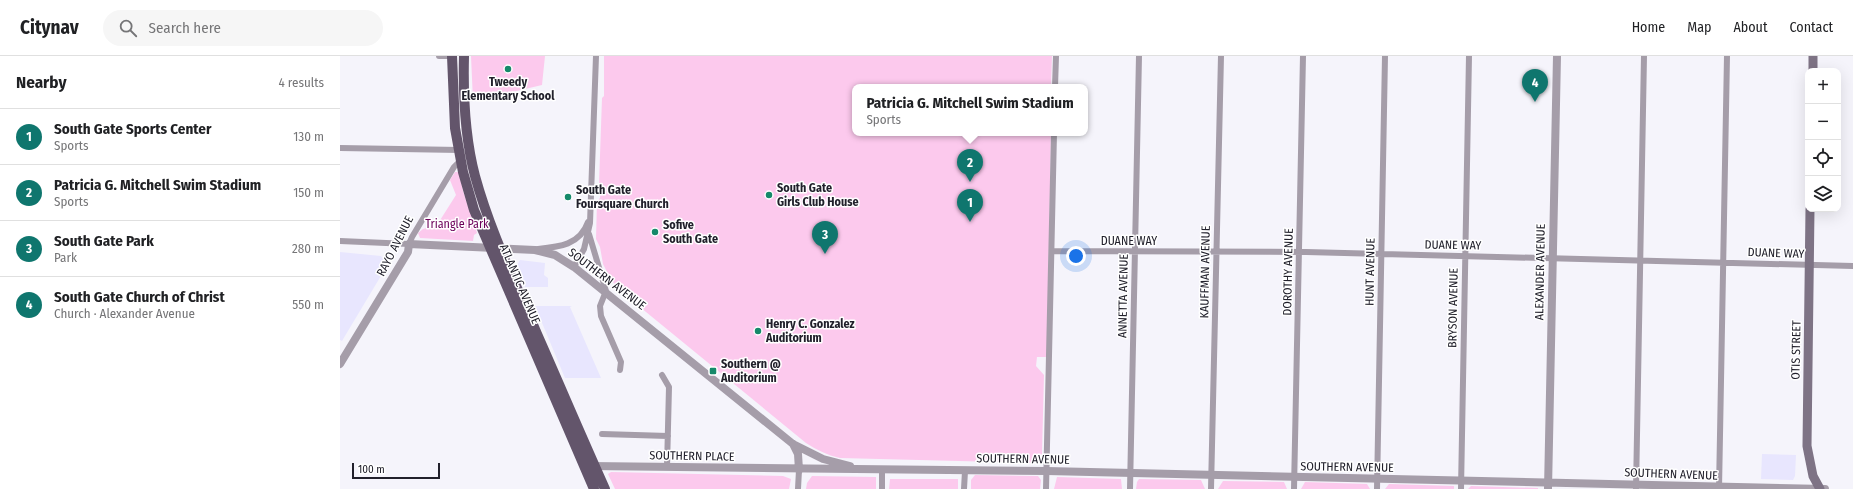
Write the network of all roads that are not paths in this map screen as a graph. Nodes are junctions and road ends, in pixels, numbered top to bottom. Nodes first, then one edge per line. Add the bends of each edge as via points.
1 (439, 56) edge
2 (452, 56) edge
3 (464, 56) edge
4 (596, 56) edge
5 (1056, 56) edge
6 (1139, 56) edge
7 (1221, 56) edge
8 (1303, 56) edge
9 (1385, 56) edge
10 (1469, 56) edge
11 (1556, 56) edge
12 (1644, 56) edge
13 (1727, 56) edge
14 (1813, 56) edge
15 (1813, 68) edge
16 (1055, 84) edge
17 (1054, 136) edge
18 (340, 148) edge
19 (471, 150) junction
20 (460, 155) junction
21 (1810, 212) edge
22 (590, 215) junction
23 (589, 232) junction
24 (340, 241) edge
25 (409, 244) junction
26 (495, 248) junction
27 (535, 250) junction
28 (1052, 251) junction
29 (1134, 252) junction
30 (1217, 252) junction
31 (1299, 252) junction
32 (1382, 254) junction
33 (1465, 256) junction
34 (1553, 258) junction
35 (1640, 260) junction
36 (1724, 263) junction
37 (1810, 265) junction
38 (1853, 266) edge
39 (574, 267) junction
40 (606, 291) junction
41 (340, 364) edge
42 (620, 370) dead end
43 (662, 376) dead end
44 (602, 434) dead end
45 (668, 436) junction
46 (793, 444) junction
47 (590, 466) junction
48 (667, 467) junction
49 (799, 470) junction
50 (869, 470) junction
51 (882, 470) junction
52 (965, 471) junction
53 (1047, 471) junction
54 (1130, 473) junction
55 (1212, 475) junction
56 (1294, 478) junction
57 (1377, 479) junction
58 (1461, 485) edge
59 (1548, 486) edge
60 (1636, 487) edge
61 (1719, 488) edge
62 (594, 489) edge
63 (605, 489) edge
64 (798, 489) edge
65 (882, 489) edge
66 (964, 489) edge
67 (1046, 489) edge
68 (1130, 489) edge
69 (1211, 489) edge
70 (1294, 489) edge
71 (1377, 489) edge
72 (1820, 489) edge
73 (1824, 489) edge

1 - 2 street
2 - 20 main road, ATLANTIC AVENUE via 453,101
3 - 19 main road, ATLANTIC AVENUE
4 - 22 street
5 - 16 street
6 - 29 street, ANNETTA AVENUE
7 - 30 street, KAUFFMAN AVENUE
8 - 31 street, DOROTHY AVENUE
9 - 32 street, HUNT AVENUE
10 - 33 street, BRYSON AVENUE
11 - 34 street, ALEXANDER AVENUE
12 - 35 street
13 - 36 street
14 - 15 main road
17 - 28 street
18 - 20 street
19 - 20 street
19 - 26 main road, ATLANTIC AVENUE via 475,175
20 - 25 street, RAYO AVENUE
20 - 26 main road, ATLANTIC AVENUE via 474,210
21 - 37 main road, OTIS STREET
22 - 23 street
22 - 27 street via 583,233 572,243
23 - 39 street via 584,249
23 - 40 street
24 - 25 street, SOUTHERN AVENUE
25 - 26 street, SOUTHERN AVENUE
25 - 41 street, RAYO AVENUE via 408,252
26 - 27 street, SOUTHERN AVENUE
26 - 47 main road, ATLANTIC AVENUE
27 - 39 street, SOUTHERN AVENUE via 556,255
28 - 29 street, DUANE WAY
28 - 53 street
29 - 30 street, DUANE WAY
29 - 54 street, ANNETTA AVENUE
30 - 31 street, DUANE WAY
30 - 55 street, KAUFFMAN AVENUE
31 - 32 street, DUANE WAY
31 - 56 street, DOROTHY AVENUE
32 - 33 street, DUANE WAY
32 - 57 street, HUNT AVENUE
33 - 34 street, DUANE WAY
33 - 58 street, BRYSON AVENUE
34 - 35 street, DUANE WAY
34 - 59 street, ALEXANDER AVENUE
35 - 36 street, DUANE WAY
35 - 60 street
36 - 37 street, DUANE WAY
36 - 61 street
37 - 38 street, DUANE WAY
37 - 72 main road, OTIS STREET via 1807,446
39 - 40 street, SOUTHERN AVENUE
40 - 42 street via 600,306 600,316 621,362
40 - 46 street, SOUTHERN AVENUE
43 - 45 street via 669,387
44 - 45 street
45 - 48 street
46 - 49 street via 798,454
46 - 50 street, SOUTHERN AVENUE via 823,459
47 - 48 street, SOUTHERN PLACE
47 - 62 main road, ATLANTIC AVENUE
47 - 63 main road, ATLANTIC AVENUE
48 - 49 street, SOUTHERN PLACE
49 - 50 street, SOUTHERN AVENUE
49 - 64 street
50 - 51 street, SOUTHERN AVENUE
51 - 52 street, SOUTHERN AVENUE
51 - 65 street
52 - 53 street, SOUTHERN AVENUE
52 - 66 street
53 - 54 street, SOUTHERN AVENUE
53 - 67 street
54 - 55 street, SOUTHERN AVENUE
54 - 68 street, ANNETTA AVENUE
55 - 56 street, SOUTHERN AVENUE
55 - 69 street, KAUFFMAN AVENUE
56 - 57 street, SOUTHERN AVENUE
56 - 70 street, DOROTHY AVENUE
57 - 58 street, SOUTHERN AVENUE
57 - 71 street, HUNT AVENUE
58 - 59 street, SOUTHERN AVENUE
59 - 60 street, SOUTHERN AVENUE
60 - 61 street, SOUTHERN AVENUE
61 - 72 street, SOUTHERN AVENUE
72 - 73 street, SOUTHERN AVENUE

